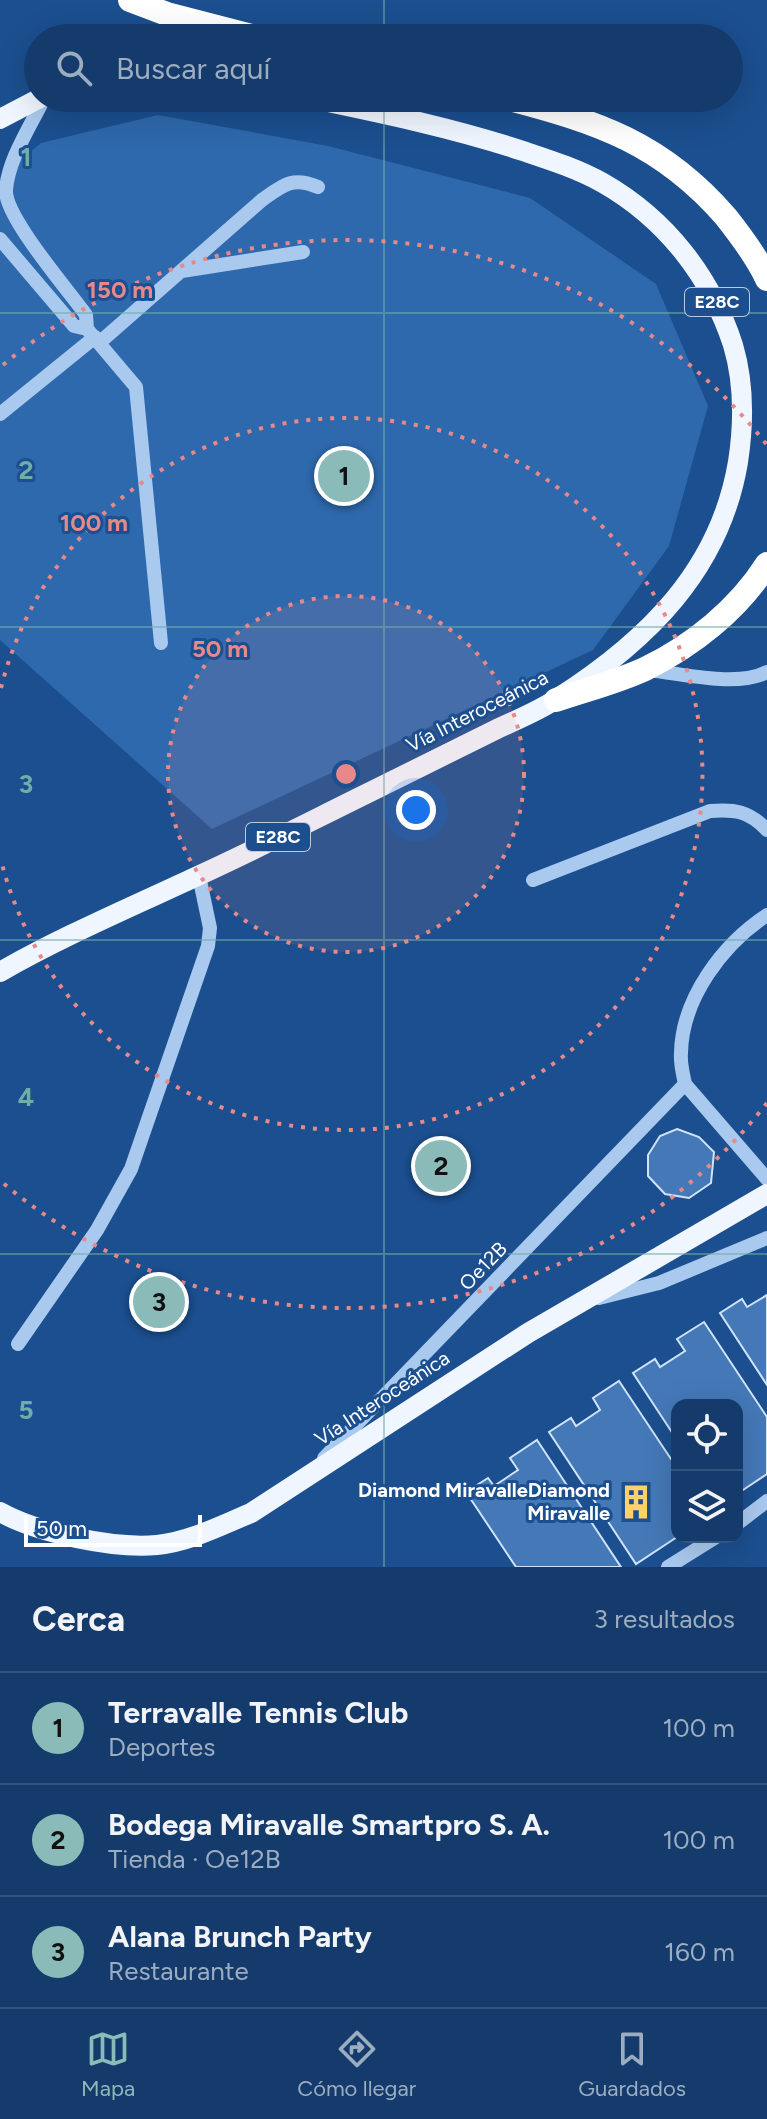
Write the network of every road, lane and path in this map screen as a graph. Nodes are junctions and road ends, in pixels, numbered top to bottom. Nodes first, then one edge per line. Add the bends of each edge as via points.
1 (130, 0) edge
2 (205, 24) edge
3 (24, 107) edge
4 (36, 112) edge
5 (369, 112) edge
6 (559, 112) edge
7 (0, 119) edge
8 (318, 187) dead end
9 (19, 223) junction
10 (0, 239) edge
11 (303, 252) dead end
12 (182, 271) junction
13 (767, 279) edge
14 (94, 336) junction
15 (0, 414) edge
16 (767, 564) edge
17 (161, 643) dead end
18 (643, 670) junction
19 (767, 672) edge
20 (556, 700) junction
21 (767, 830) edge
22 (199, 876) junction
23 (533, 880) dead end
24 (767, 915) edge
25 (0, 972) edge
26 (685, 1084) junction
27 (767, 1179) edge
28 (767, 1194) edge
29 (767, 1238) edge
30 (579, 1302) junction
31 (18, 1344) dead end
32 (308, 1475) junction
33 (767, 1501) edge
34 (0, 1512) edge
35 (743, 1519) edge
36 (706, 1543) edge
37 (668, 1567) edge

1 - 2 highway
3 - 7 main road
4 - 9 street via 9,170 6,194
5 - 20 main road, Vía Interoceánica / E28C via 486,139 603,183 683,249 724,317 742,398 733,489 721,528 668,609 632,644
6 - 13 highway via 658,155 700,188 734,227
8 - 12 street via 302,180 284,184
9 - 10 street
9 - 14 street via 86,315
10 - 14 street via 74,326
11 - 12 street
12 - 14 street
14 - 15 street
14 - 17 street via 136,387
16 - 18 highway via 709,629
18 - 19 street via 710,678 755,678
18 - 20 highway
20 - 22 main road, Vía Interoceánica / E28C
21 - 23 street via 736,809 710,811
22 - 25 main road, Vía Interoceánica / E28C
22 - 31 street via 210,928 208,946 131,1169 97,1230
24 - 26 street via 735,940 703,983 685,1022
26 - 27 street
26 - 32 street, Oe12B
28 - 30 main road, Vía Interoceánica
29 - 30 street via 659,1283
30 - 32 main road, Vía Interoceánica
32 - 34 main road, Vía Interoceánica via 251,1513 157,1545 48,1532
33 - 35 street
36 - 37 street

